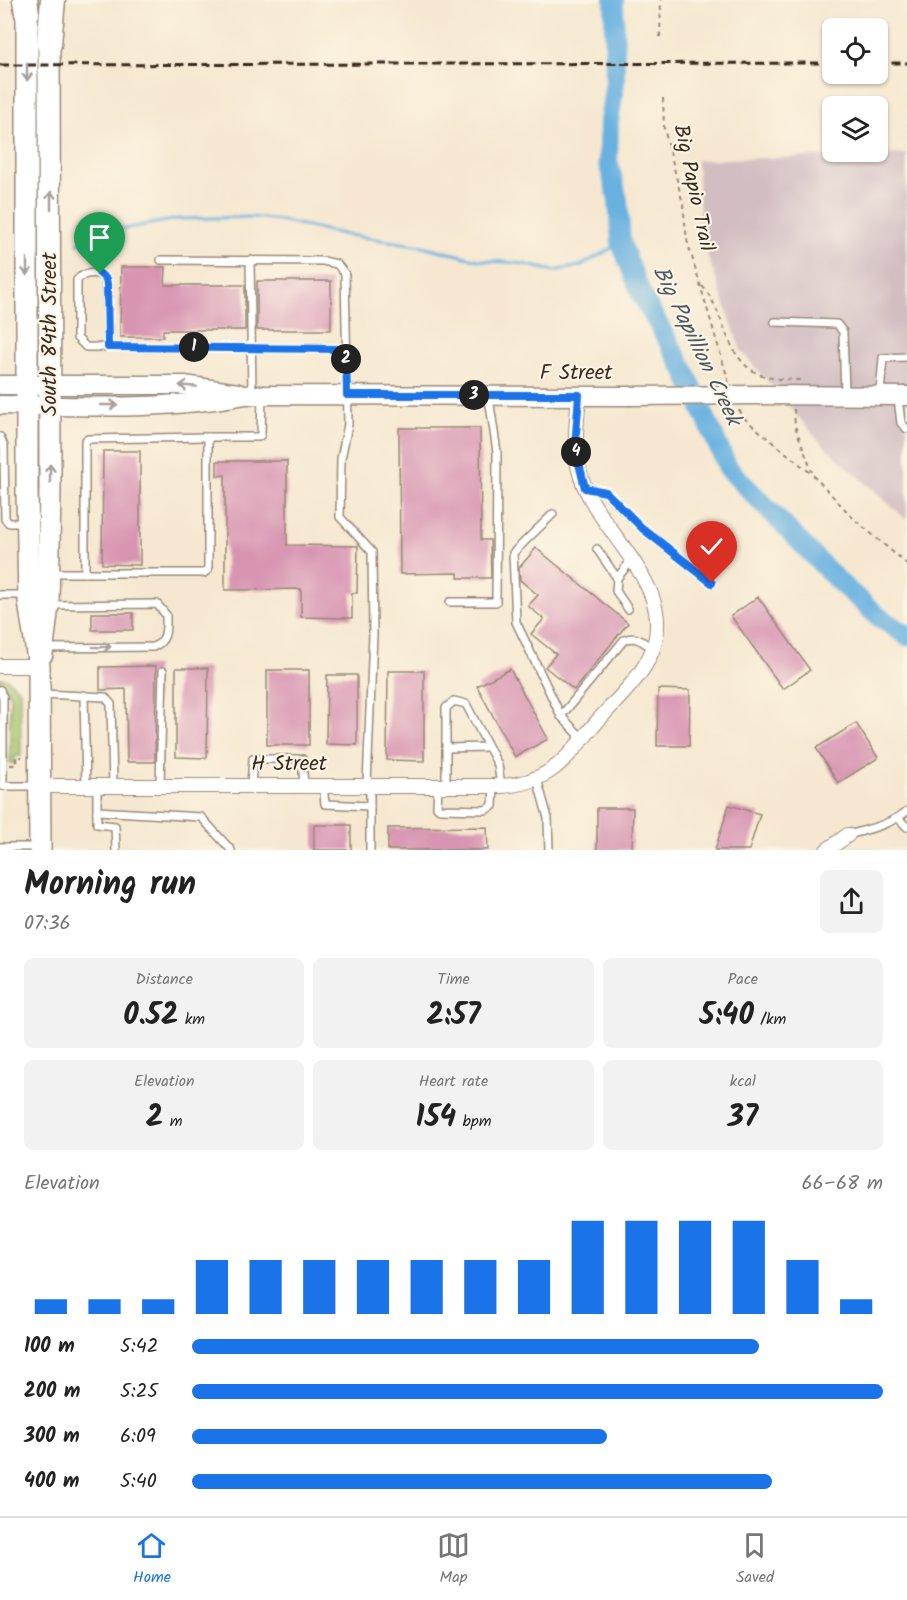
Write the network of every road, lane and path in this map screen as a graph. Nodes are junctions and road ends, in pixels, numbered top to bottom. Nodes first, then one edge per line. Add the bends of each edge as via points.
1 (48, 0) edge
2 (53, 0) edge
3 (661, 0) edge
4 (26, 4) edge
5 (660, 38) dead end
6 (49, 44) junction
7 (663, 98) dead end
8 (161, 260) dead end
9 (250, 260) junction
10 (775, 322) dead end
11 (108, 347) junction
12 (251, 348) junction
13 (346, 349) junction
14 (907, 357) edge
15 (811, 382) dead end
16 (50, 384) junction
17 (0, 385) edge
18 (28, 395) junction
19 (253, 395) junction
20 (347, 395) junction
21 (489, 395) junction
22 (579, 395) junction
23 (846, 396) junction
24 (895, 396) edge
25 (0, 405) edge
26 (50, 405) junction
27 (794, 405) dead end
28 (907, 429) edge
29 (0, 437) edge
30 (208, 437) junction
31 (2, 488) edge
32 (585, 488) junction
33 (553, 514) dead end
34 (38, 523) junction
35 (597, 549) dead end
36 (631, 561) junction
37 (907, 564) edge
38 (48, 573) junction
39 (85, 573) junction
40 (617, 578) junction
41 (712, 583) dead end
42 (0, 595) edge
43 (39, 600) junction
44 (450, 602) dead end
45 (628, 609) dead end
46 (652, 649) junction
47 (41, 657) junction
48 (0, 666) edge
49 (163, 671) dead end
50 (0, 690) edge
51 (39, 694) junction
52 (84, 695) junction
53 (561, 716) junction
54 (583, 739) junction
55 (488, 747) junction
56 (446, 748) junction
57 (22, 757) dead end
58 (10, 765) dead end
59 (537, 779) junction
60 (160, 785) junction
61 (251, 785) junction
62 (304, 785) junction
63 (323, 785) junction
64 (368, 785) junction
65 (442, 785) junction
66 (2, 786) edge
67 (40, 786) junction
68 (92, 786) junction
69 (113, 786) junction
70 (498, 786) junction
71 (370, 806) junction
72 (97, 811) junction
73 (907, 811) edge
74 (898, 818) junction
75 (907, 827) edge
76 (848, 834) joint
77 (3, 848) edge
78 (40, 849) edge
79 (116, 850) edge
80 (231, 850) edge
81 (370, 850) edge
82 (549, 850) edge
83 (826, 850) edge

1 - 6 main road, South 84th Street
2 - 6 highway
3 - 5 path
4 -> 18 main road, South 84th Street
16 -> 6 main road, South 84th Street
7 - 15 path, Big Papio Trail via 664,128 700,284 711,296 743,362 757,374
8 - 9 lane
9 - 12 lane
9 - 13 lane via 323,261 340,266 345,274
10 - 23 lane via 837,324 843,332
11 - 11 lane via 86,347 77,338 77,280 85,274 100,274 106,279
11 - 12 lane
12 - 13 lane
12 - 19 lane
13 - 20 lane
14 - 24 lane via 883,358
16 - 18 street, F Street
19 -> 16 street, F Street via 184,385
16 - 26 main road, South 84th Street
17 - 18 street, F Street
18 - 25 street, F Street
18 - 26 street, F Street
18 - 34 main road, South 84th Street
19 - 20 street, F Street
26 -> 19 street, F Street via 171,406
19 - 30 lane via 261,435
20 - 21 street, F Street
20 - 64 lane via 340,517 372,552
21 - 22 street, F Street
21 - 44 lane via 497,452 496,602
22 - 23 street, F Street, bridge
22 - 32 street via 575,447
23 - 24 street, F Street
24 - 28 lane via 901,423
34 -> 26 main road, South 84th Street
27 - 37 path via 795,426 813,475 854,519
29 - 31 lane via 4,446
30 - 39 lane via 86,441
30 - 39 lane via 208,570
31 - 34 lane via 5,519 9,523
32 - 36 street
32 - 41 lane via 606,492 642,528
33 - 53 lane via 513,553 516,622
34 - 38 main road, South 84th Street
34 - 43 main road, South 84th Street
35 - 40 lane
36 - 40 lane
36 - 46 street via 648,586 656,608
38 - 39 lane
38 - 43 main road, South 84th Street
40 - 45 lane via 616,591
42 - 43 lane
43 - 47 main road, South 84th Street via 32,631
47 -> 43 lane via 153,647 164,640 166,633 164,611 151,603
46 - 53 lane via 640,640 624,640
46 - 54 street via 643,668
47 - 48 street
47 - 51 main road, South 84th Street
49 - 60 lane
50 - 66 lane
51 - 52 lane
51 - 67 main road, South 84th Street
52 - 68 lane
52 - 69 lane via 105,697 111,704
53 - 54 lane
54 - 59 street via 561,763
55 - 56 lane
55 - 56 lane via 466,704 454,702 446,708
55 - 70 lane via 498,765
56 - 65 lane
57 - 58 path via 16,757 16,765
59 - 70 street, H Street
59 - 82 lane via 548,818
60 - 61 street, H Street
60 - 69 street, H Street
61 - 62 street, H Street
61 - 62 lane via 253,759 302,759
62 - 63 street, H Street
63 - 64 street, H Street
63 - 71 lane via 328,805
64 - 65 street, H Street
64 - 71 lane
65 - 70 street, H Street
65 - 70 lane via 437,807 440,809 485,810 494,806
66 - 67 lane
67 - 68 street, H Street
67 - 78 main road, South 84th Street
68 - 69 street, H Street
68 - 72 lane
71 - 81 lane
72 - 79 lane via 97,824 115,825
72 - 80 lane via 201,817
73 - 74 lane
74 - 75 lane
74 - 76 lane
76 - 83 street
77 - 78 lane

